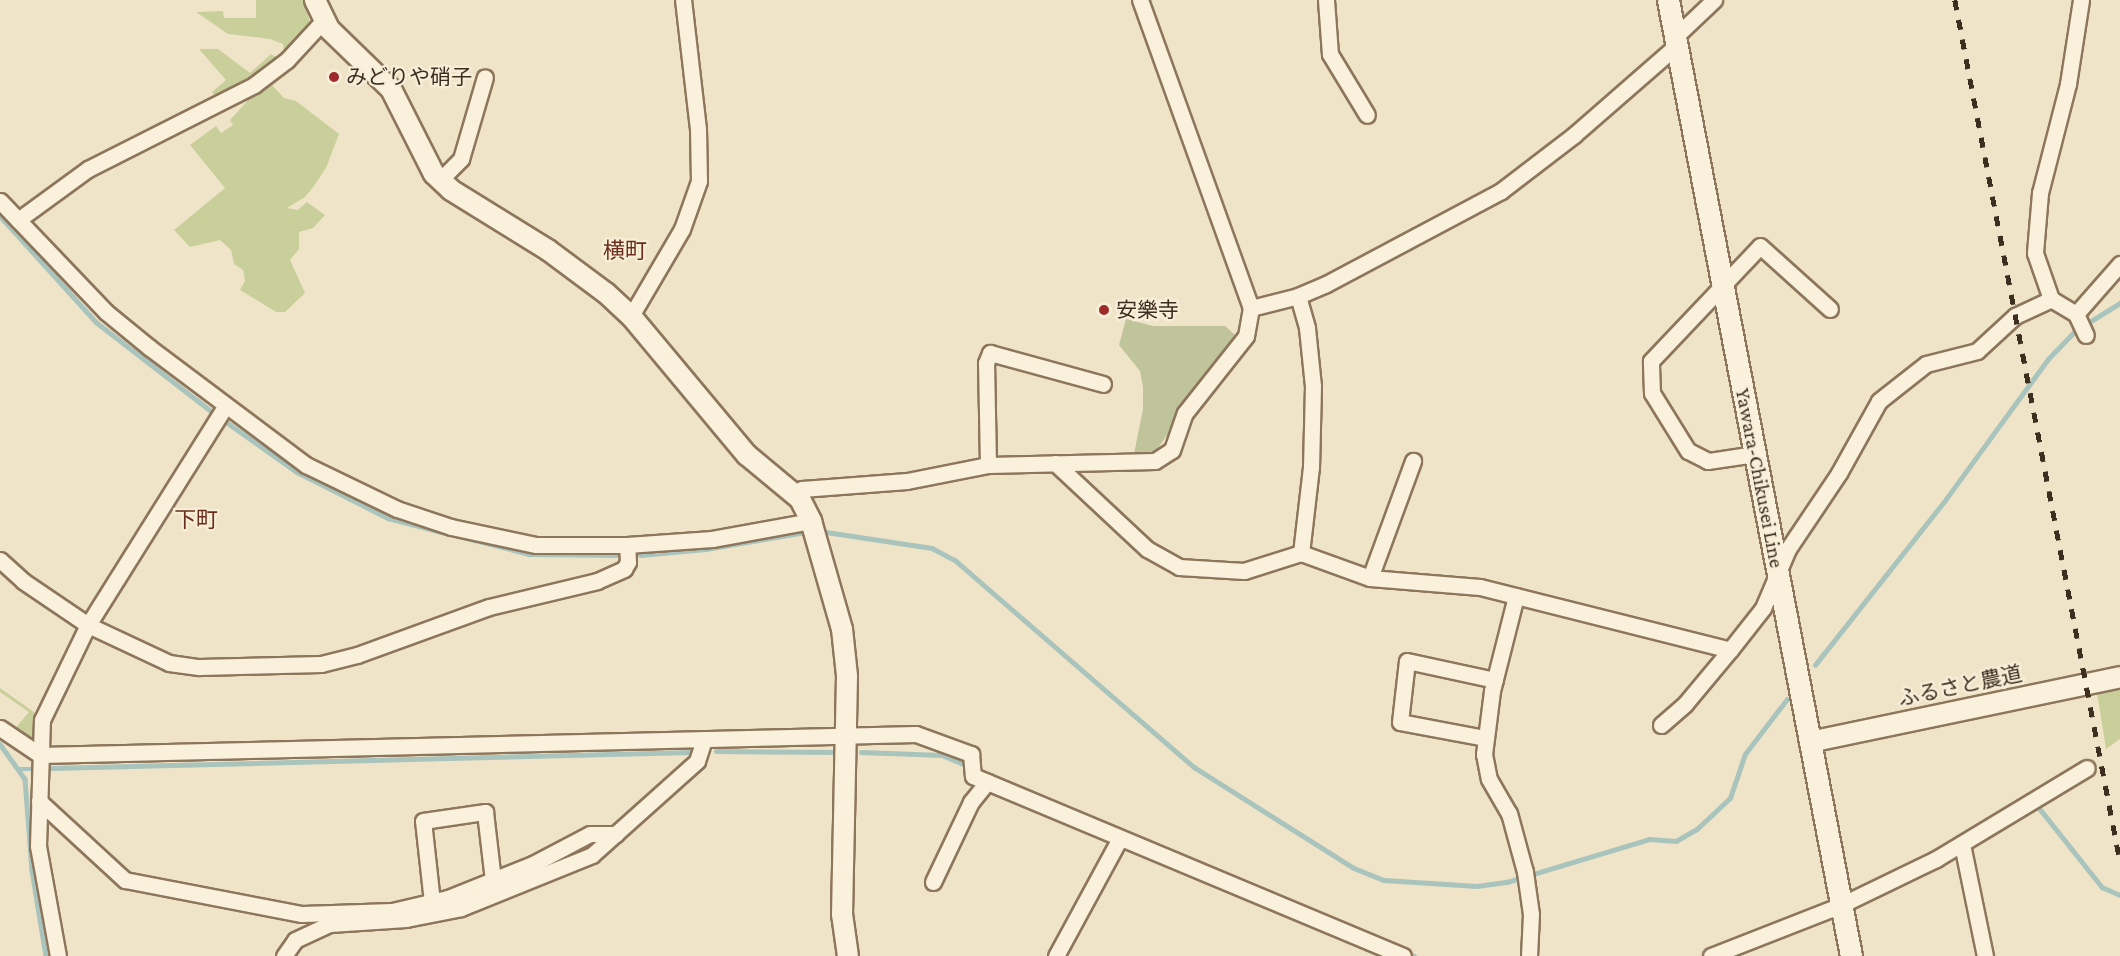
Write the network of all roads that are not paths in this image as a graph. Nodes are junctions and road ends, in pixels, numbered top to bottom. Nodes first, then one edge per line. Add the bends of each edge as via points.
1 (315, 0) edge
2 (683, 0) edge
3 (1142, 0) edge
4 (1326, 0) edge
5 (1668, 0) edge
6 (1714, 0) edge
7 (2081, 0) edge
8 (322, 21) junction
9 (1676, 41) junction
10 (485, 77) dead end
11 (1367, 115) dead end
12 (440, 180) junction
13 (0, 201) edge
14 (18, 220) junction
15 (2120, 264) edge
16 (1723, 285) junction
17 (1298, 296) junction
18 (2051, 299) junction
19 (1251, 308) junction
20 (1830, 309) dead end
21 (631, 316) junction
22 (1103, 384) dead end
23 (225, 406) junction
24 (1755, 454) junction
25 (1413, 461) dead end
26 (1055, 463) junction
27 (988, 465) junction
28 (794, 494) junction
29 (811, 521) junction
30 (627, 545) junction
31 (1301, 553) junction
32 (0, 561) edge
33 (1778, 570) junction
34 (1370, 578) junction
35 (1516, 596) junction
36 (88, 625) junction
37 (1730, 650) junction
38 (2120, 676) edge
39 (1495, 680) junction
40 (1661, 725) dead end
41 (0, 728) edge
42 (848, 735) junction
43 (1485, 738) junction
44 (704, 739) junction
45 (1810, 742) junction
46 (40, 755) junction
47 (2087, 768) dead end
48 (980, 779) junction
49 (39, 801) junction
50 (616, 834) junction
51 (1120, 838) junction
52 (1962, 844) junction
53 (493, 880) junction
54 (933, 882) dead end
55 (432, 902) junction
56 (1841, 905) junction
57 (58, 956) edge
58 (284, 956) edge
59 (848, 956) edge
60 (1056, 956) edge
61 (1403, 956) edge
62 (1529, 956) edge
63 (1711, 956) edge
64 (1851, 956) edge
65 (1985, 956) edge

1 - 8 street
2 - 21 street via 698,129 699,182 682,229
3 - 19 street
4 - 11 street via 1330,54
5 - 9 main road, Yawara-Chikusei Line
6 - 9 street
7 - 18 street via 2068,84 2037,217 2037,265
8 - 12 street via 391,89 426,164
8 - 14 street via 287,60 254,85 88,169
9 - 16 main road, Yawara-Chikusei Line
9 - 17 street via 1574,135 1501,191 1410,242
10 - 12 street via 462,156
12 - 21 street via 563,260
13 - 14 street
14 - 23 street via 114,320
15 - 18 street via 2081,325
16 - 20 street via 1760,246
16 - 24 main road, Yawara-Chikusei Line
16 - 24 street via 1656,352 1649,376 1662,414 1698,459 1727,460
17 - 19 street
17 - 31 street via 1307,328 1313,386 1311,467
18 - 33 street via 2015,316 1977,351 1926,364 1879,401
19 - 26 street via 1246,336 1185,413 1167,454 1155,460
21 - 28 street via 723,430
22 - 27 street via 990,353 986,363
23 - 30 street via 306,465 397,509 451,527 536,545
23 - 36 street
24 - 33 main road, Yawara-Chikusei Line
25 - 34 street
26 - 27 street
26 - 31 street via 1147,549 1179,567 1244,571
27 - 28 street via 907,481 802,489
28 - 29 street
29 - 30 street via 712,539
29 - 42 street via 842,629
30 - 36 street via 628,562 624,569 597,581 489,607 357,655 321,664 199,667 169,663
31 - 34 street
32 - 36 street
33 - 37 street via 1763,608
33 - 45 main road, Yawara-Chikusei Line
34 - 35 street via 1471,586
35 - 37 street
35 - 39 street
36 - 46 street via 42,720
37 - 40 street via 1685,704
38 - 45 street, ふるさと農道
39 - 43 street
39 - 43 street via 1407,661 1400,722
41 - 46 street
42 - 44 street
42 - 48 street via 916,734 971,754
42 - 59 street via 842,914
43 - 62 street via 1485,767 1509,813 1526,877 1531,914
44 - 46 street
44 - 50 street via 697,760
45 - 56 main road, Yawara-Chikusei Line
46 - 49 street
47 - 52 street
48 - 51 street
48 - 54 street
49 - 55 street via 125,880 302,914 392,911
49 - 57 street via 38,846
50 - 53 street via 590,834
50 - 58 street via 592,855 461,909 406,919 330,924 295,940
51 - 60 street
51 - 61 street
52 - 56 street
52 - 65 street
53 - 55 street
53 - 55 street via 485,812 423,821
56 - 63 street
56 - 64 main road, Yawara-Chikusei Line

